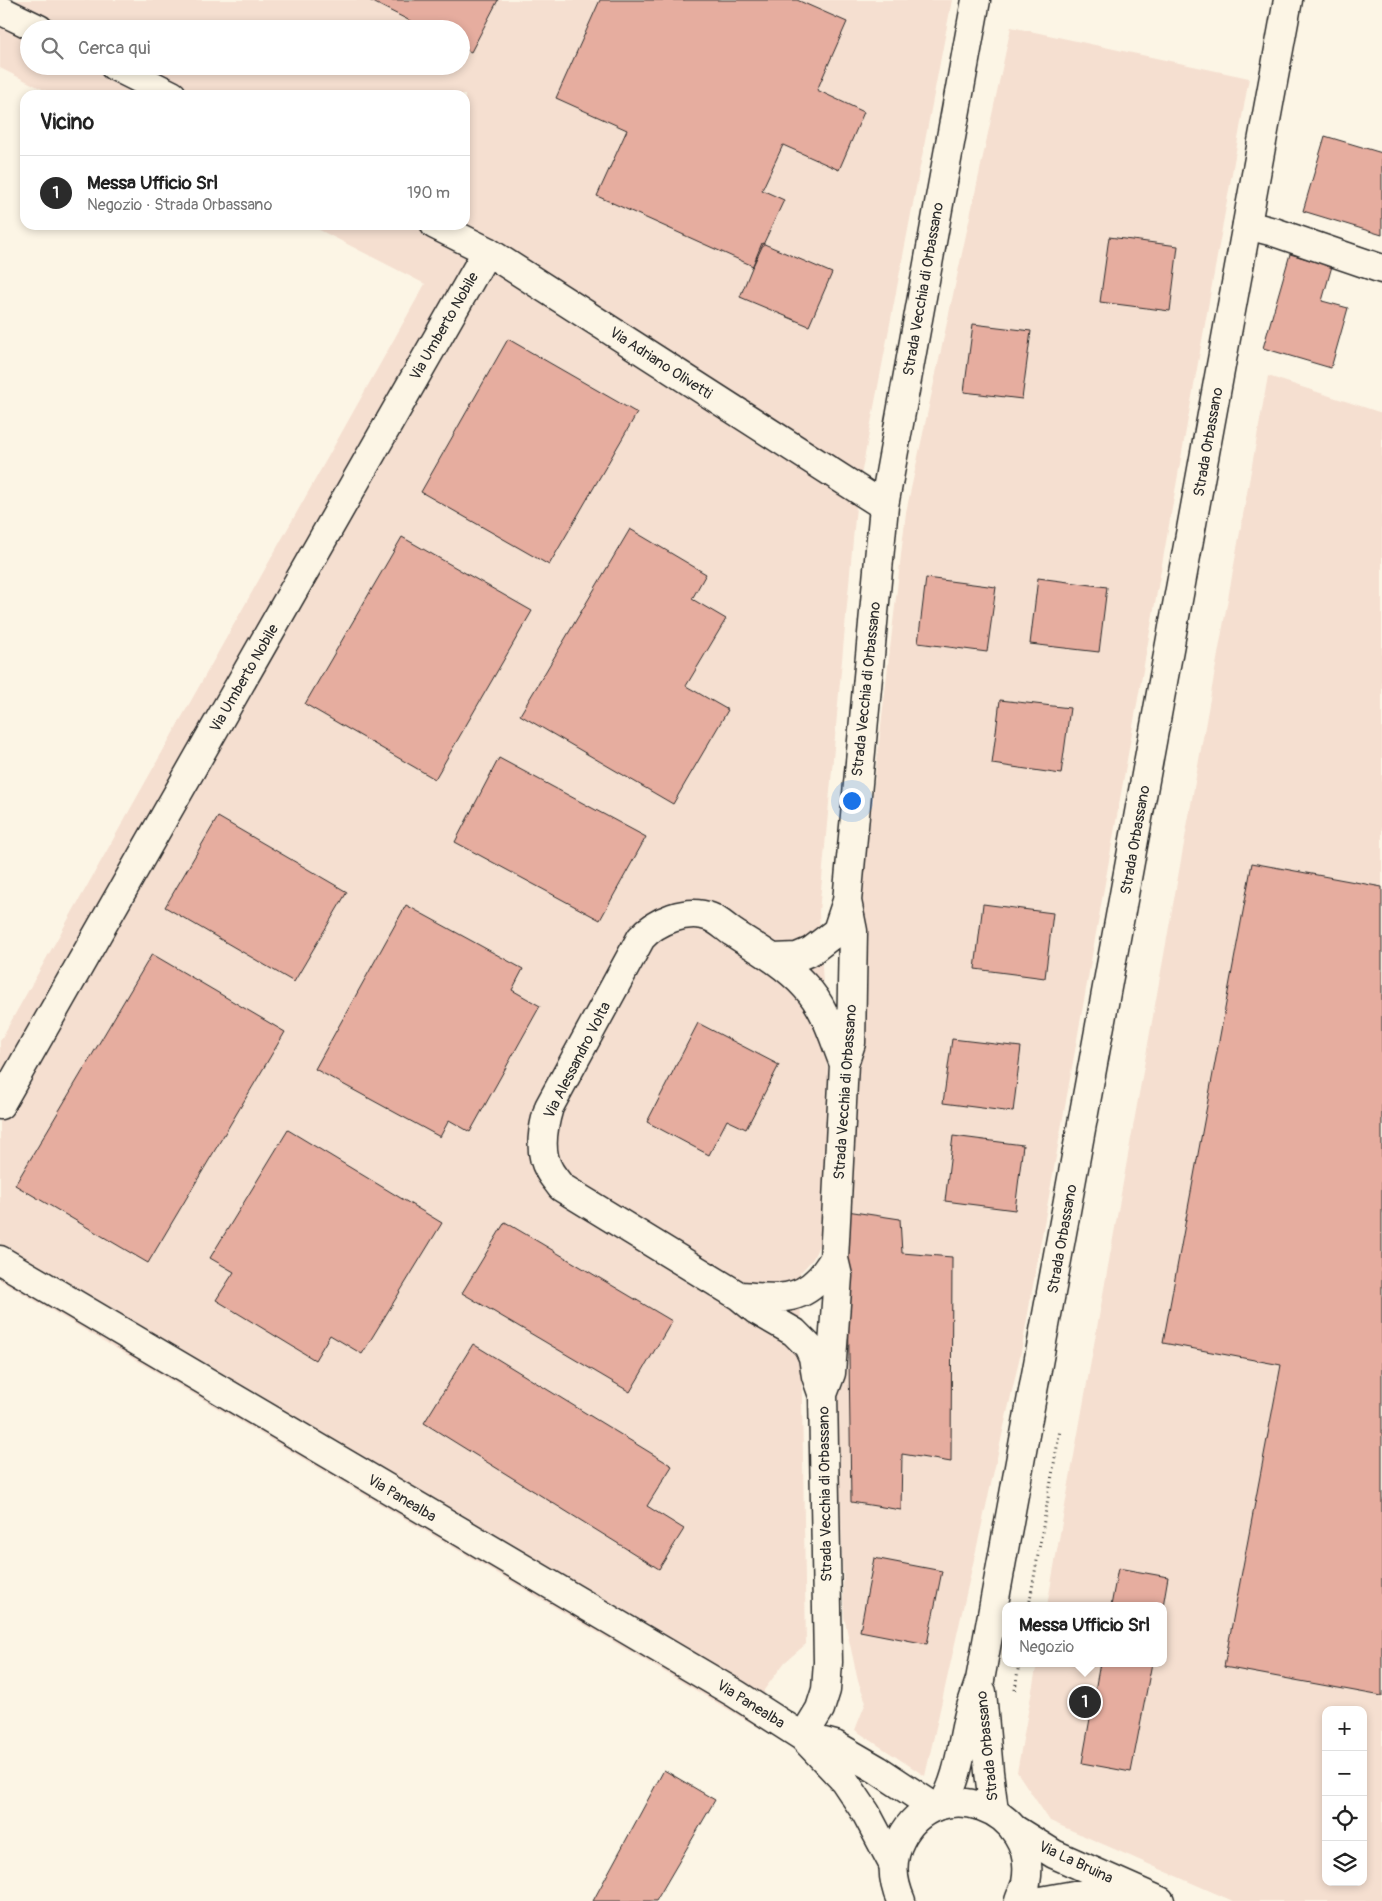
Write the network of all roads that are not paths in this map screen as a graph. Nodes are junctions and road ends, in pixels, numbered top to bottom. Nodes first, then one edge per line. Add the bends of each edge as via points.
1 (976, 0) edge
2 (1288, 0) edge
3 (0, 10) edge
4 (21, 20) edge
5 (132, 75) edge
6 (162, 90) edge
7 (1248, 225) junction
8 (444, 230) edge
9 (487, 251) junction
10 (1382, 269) edge
11 (884, 506) junction
12 (847, 901) junction
13 (773, 958) junction
14 (844, 1064) junction
15 (0, 1105) edge
16 (834, 1259) junction
17 (0, 1260) edge
18 (739, 1296) junction
19 (823, 1394) junction
20 (980, 1680) junction
21 (804, 1737) junction
22 (939, 1805) junction
23 (994, 1811) junction
24 (1014, 1829) junction
25 (892, 1864) junction
26 (1150, 1897) edge
27 (901, 1901) edge
28 (1019, 1901) edge
29 (1041, 1901) edge

1 - 11 street, Strada Vecchia di Orbassano
2 - 7 street, Strada Orbassano
3 - 4 street
5 - 6 street
7 - 10 street
7 - 20 street, Strada Orbassano
8 - 9 street, Via Adriano Olivetti
9 - 11 street, Via Adriano Olivetti
9 - 15 street, Via Umberto Nobile
11 - 12 street, Strada Vecchia di Orbassano
12 - 13 street via 837,931 797,958
12 - 14 street, Strada Vecchia di Orbassano via 853,940 851,1043
13 - 14 street, Via Alessandro Volta via 806,986 821,1008
13 - 18 street, Via Alessandro Volta via 710,917 690,914 669,919 649,930 641,938 549,1107 543,1126 543,1151 548,1170 561,1187
14 - 16 street, Strada Vecchia di Orbassano
16 - 18 street, Via Alessandro Volta via 818,1281 794,1296 775,1299
16 - 19 street, Strada Vecchia di Orbassano via 838,1276 832,1374
17 - 21 street, Via Panealba
18 - 19 street, Via Alessandro Volta via 794,1332 808,1346
19 - 21 street, Strada Vecchia di Orbassano via 826,1690 820,1709
20 - 22 street, Strada Orbassano via 958,1768 950,1792
20 - 23 street, Strada Orbassano
21 - 22 street via 835,1745
21 - 25 street via 844,1780 866,1813
22 - 23 street, Strada Orbassano via 969,1803
22 - 25 street via 918,1816 905,1830
23 - 24 street, Strada Orbassano
24 - 26 street, Via La Bruina via 1054,1854
24 - 28 street, Strada Orbassano via 1023,1846 1027,1864 1026,1884
25 - 27 street via 894,1885
26 - 29 street, Via La Bruina via 1085,1893

